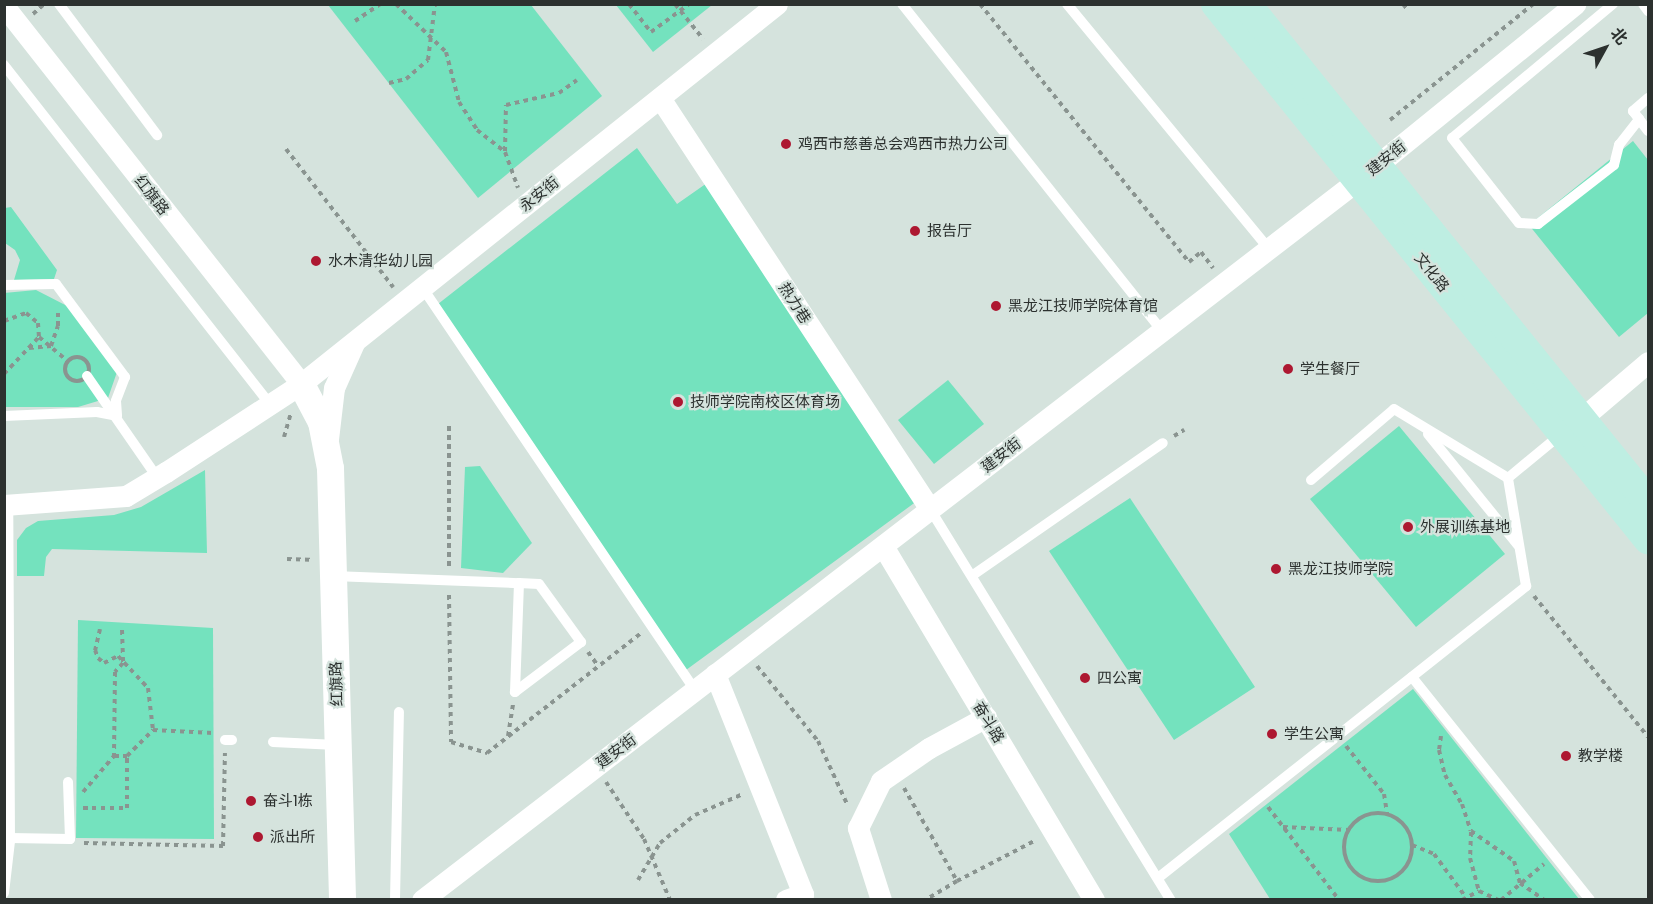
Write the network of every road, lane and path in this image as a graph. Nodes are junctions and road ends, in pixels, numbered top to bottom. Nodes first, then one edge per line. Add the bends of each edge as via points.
1 (59, 4) edge
2 (380, 4) edge
3 (396, 4) edge
4 (435, 4) edge
5 (629, 4) edge
6 (675, 4) edge
7 (689, 4) edge
8 (777, 4) edge
9 (902, 4) edge
10 (980, 4) edge
11 (1067, 4) edge
12 (1216, 4) edge
13 (1246, 4) edge
14 (1403, 4) edge
15 (1533, 4) edge
16 (1575, 4) edge
17 (1614, 4) edge
18 (1643, 4) edge
19 (8, 9) edge
20 (1407, 9) dead end
21 (680, 11) junction
22 (1648, 11) edge
23 (355, 21) dead end
24 (429, 36) junction
25 (715, 54) junction
26 (4, 65) edge
27 (577, 80) dead end
28 (389, 83) dead end
29 (660, 98) junction
30 (1648, 98) edge
31 (1639, 119) junction
32 (1390, 120) dead end
33 (1648, 131) edge
34 (157, 135) dead end
35 (286, 149) dead end
36 (505, 152) junction
37 (1367, 173) junction
38 (524, 206) junction
39 (1269, 249) junction
40 (384, 275) dead end
41 (1225, 282) junction
42 (4, 285) edge
43 (422, 287) junction
44 (65, 295) junction
45 (4, 321) edge
46 (1162, 331) junction
47 (39, 337) junction
48 (356, 340) junction
49 (51, 346) junction
50 (29, 348) junction
51 (68, 361) dead end
52 (1648, 362) edge
53 (4, 374) edge
54 (87, 376) dead end
55 (300, 384) junction
56 (116, 401) junction
57 (270, 404) junction
58 (97, 412) junction
59 (4, 416) edge
60 (117, 416) junction
61 (449, 426) dead end
62 (1422, 426) junction
63 (1572, 426) junction
64 (1163, 443) dead end
65 (328, 459) junction
66 (157, 477) junction
67 (1508, 478) junction
68 (1311, 480) dead end
69 (1648, 502) edge
70 (6, 504) edge
71 (930, 509) junction
72 (6, 534) edge
73 (1648, 539) edge
74 (883, 546) junction
75 (1520, 547) junction
76 (973, 575) junction
77 (333, 576) junction
78 (449, 580) junction
79 (519, 583) junction
80 (1526, 586) junction
81 (651, 625) junction
82 (100, 629) dead end
83 (122, 630) dead end
84 (7, 647) edge
85 (746, 651) junction
86 (123, 663) junction
87 (715, 674) junction
88 (1412, 677) junction
89 (695, 690) junction
90 (514, 692) junction
91 (399, 712) dead end
92 (986, 717) junction
93 (1444, 717) junction
94 (7, 729) edge
95 (153, 730) junction
96 (508, 736) junction
97 (1338, 736) junction
98 (1648, 737) edge
99 (273, 742) dead end
100 (338, 745) junction
101 (114, 756) junction
102 (127, 756) junction
103 (595, 767) junction
104 (895, 771) junction
105 (68, 782) dead end
106 (761, 786) junction
107 (1260, 797) junction
108 (69, 807) junction
109 (1387, 814) junction
110 (1283, 827) junction
111 (858, 828) junction
112 (1348, 830) junction
113 (1054, 831) junction
114 (1471, 831) junction
115 (87, 843) dead end
116 (8, 845) edge
117 (1412, 845) junction
118 (1555, 856) junction
119 (1158, 878) junction
120 (638, 880) dead end
121 (957, 881) junction
122 (1521, 883) junction
123 (1479, 891) junction
124 (4, 893) edge
125 (1463, 898) edge
126 (342, 900) edge
127 (395, 900) edge
128 (422, 900) edge
129 (669, 900) edge
130 (786, 900) edge
131 (881, 900) edge
132 (925, 900) edge
133 (1094, 900) edge
134 (1171, 900) edge
135 (1340, 900) edge
136 (1499, 900) edge
137 (1544, 900) edge
138 (1590, 900) edge

1 - 34 lane
2 - 23 path
3 - 24 path
4 - 24 path
5 - 21 path via 651,32
6 - 21 path
7 - 21 path
8 - 25 street, 永安街
9 - 46 lane
10 - 41 path via 1189,262 1200,252
11 - 39 lane
12 - 37 main road, 文化路
13 - 37 main road, 文化路
14 - 20 path
15 - 32 path
16 - 37 street, 建安街
17 - 31 lane via 1452,138 1519,223 1539,224 1614,165 1619,145
18 - 22 lane
19 - 55 street, 红旗路
21 - 25 path
24 - 28 path via 428,60 406,80
24 - 36 path via 446,52 459,102 477,130
25 - 29 street, 永安街
26 - 57 lane
27 - 36 path via 559,93 506,105
29 - 38 street, 永安街
29 - 71 street, 热力巷
30 - 31 lane via 1633,111
31 - 33 lane
35 - 40 path
36 - 38 path
37 - 39 street, 建安街
37 - 63 main road, 文化路
38 - 43 street, 永安街
39 - 41 street, 建安街
41 - 46 street, 建安街
42 - 44 lane via 56,284
43 - 48 street, 永安街
43 - 81 lane
44 - 49 path via 55,314 58,326
44 - 56 lane via 125,377
45 - 47 path via 26,313 38,324
46 - 71 street, 建安街
47 - 49 path
47 - 50 path
48 - 55 street, 永安街
48 - 65 street via 334,388
49 - 50 path
49 - 51 path
50 - 53 path
52 - 63 street
54 - 60 lane
55 - 57 street, 永安街
55 - 65 street, 红旗路 via 321,422
56 - 58 lane
56 - 60 lane
57 - 66 street, 永安街
58 - 59 lane
58 - 60 lane
60 - 66 lane
61 - 78 path
62 - 67 lane
62 - 68 lane via 1394,409
62 - 75 lane
63 - 67 lane
63 - 69 main road, 文化路
63 - 73 main road, 文化路
64 - 76 lane
65 - 77 street, 红旗路
66 - 70 street, 永安街 via 126,496
67 - 75 lane
70 - 72 lane
71 - 74 street, 建安街
71 - 76 lane
72 - 84 lane
74 - 85 street, 建安街
74 - 92 street, 奋斗路
75 - 80 lane
76 - 119 lane
77 - 78 lane
77 - 100 street, 红旗路
78 - 79 lane
78 - 96 path via 450,742 487,753
79 - 90 lane
79 - 90 lane via 539,584 581,642
80 - 88 lane
80 - 98 path
81 - 89 lane
81 - 96 path
82 - 86 path via 95,650 98,658 104,663 118,656
83 - 86 path
84 - 94 lane
85 - 87 street, 建安街
85 - 111 path via 818,741
86 - 95 path via 148,688
86 - 101 path via 116,672
87 - 89 street, 建安街
87 - 106 street
88 - 93 lane
88 - 97 lane
89 - 103 street, 建安街
90 - 96 path
91 - 127 lane
92 - 104 street
92 - 113 street, 奋斗路
93 - 114 path via 1439,750 1446,776
93 - 118 lane
94 - 116 lane
95 - 102 path
95 - 115 path via 226,738 223,846
97 - 107 lane
97 - 109 path via 1384,794
99 - 100 lane
100 - 126 street, 红旗路
101 - 102 path
101 - 108 path
102 - 108 path via 127,808
103 - 128 street, 建安街
103 - 129 path via 644,839
104 - 111 street via 881,781
104 - 121 path
105 - 108 lane
106 - 120 path via 695,815 660,843
106 - 130 street via 803,894
107 - 110 path
107 - 119 lane
108 - 116 lane via 70,839
109 - 112 path via 1366,815
109 - 117 path via 1405,825
110 - 112 path
110 - 135 path
111 - 131 street
112 - 117 path via 1345,841 1349,863 1366,878 1377,881 1399,873 1411,856
113 - 121 path
113 - 133 street, 奋斗路
114 - 122 path via 1514,861
114 - 123 path via 1470,858
116 - 124 lane
117 - 125 path via 1434,854
118 - 122 path
118 - 138 lane
119 - 134 lane
121 - 132 path
122 - 136 path
122 - 137 path
123 - 125 path
123 - 136 path

